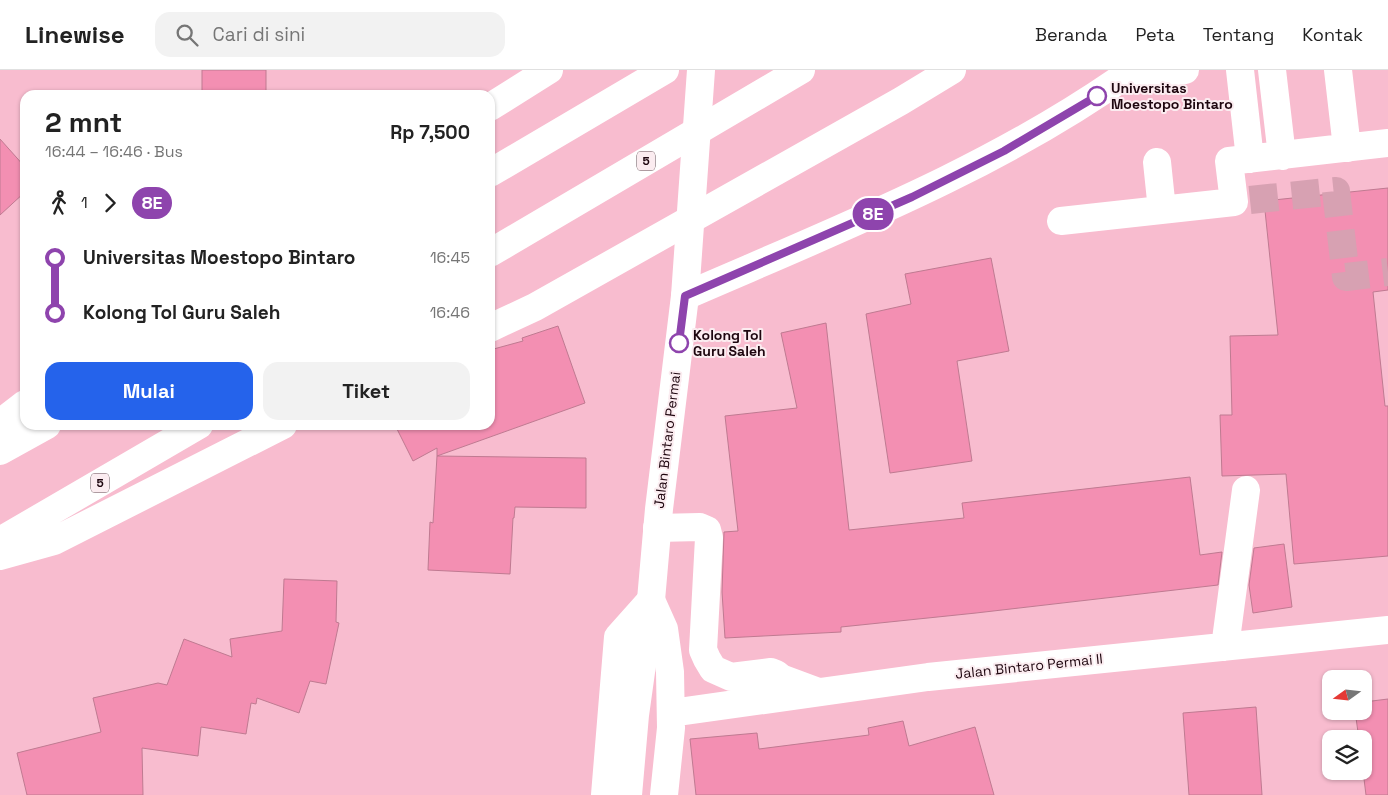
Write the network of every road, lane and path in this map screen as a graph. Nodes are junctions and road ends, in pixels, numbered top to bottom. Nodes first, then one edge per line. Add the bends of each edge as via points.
1 (549, 70) edge
2 (665, 70) edge
3 (701, 70) edge
4 (801, 70) edge
5 (952, 70) edge
6 (1185, 70) edge
7 (1240, 70) edge
8 (1272, 70) edge
9 (1338, 70) edge
10 (1128, 73) edge
11 (495, 104) edge
12 (1388, 143) edge
13 (1347, 148) junction
14 (1282, 156) junction
15 (1250, 159) junction
16 (1157, 162) dead end
17 (495, 170) edge
18 (1162, 210) junction
19 (1061, 221) dead end
20 (495, 250) edge
21 (685, 296) junction
22 (495, 326) edge
23 (20, 408) edge
24 (0, 423) edge
25 (39, 430) edge
26 (190, 430) edge
27 (273, 430) edge
28 (0, 451) edge
29 (1246, 490) dead end
30 (657, 528) junction
31 (0, 541) edge
32 (0, 556) edge
33 (651, 600) junction
34 (1388, 630) edge
35 (1225, 647) junction
36 (818, 692) junction
37 (671, 713) junction
38 (605, 795) edge
39 (628, 795) edge
40 (664, 795) edge

1 - 11 main road
2 - 17 main road
3 - 21 main road, Jalan Bintaro Permai
4 - 20 main road, 5
5 - 22 main road via 535,307
6 - 10 main road
7 - 15 main road
8 - 14 main road
9 - 13 main road
10 - 21 main road via 1097,96 996,155 912,197
12 - 13 main road
13 - 14 main road
14 - 15 main road
15 - 18 main road via 1229,161 1242,201
16 - 18 main road
18 - 19 main road
21 - 30 main road, Jalan Bintaro Permai
23 - 24 main road
25 - 28 main road
26 - 31 main road, 5
27 - 32 main road via 54,541
29 - 35 main road
30 - 33 main road, Jalan Bintaro Permai
30 - 36 main road via 700,527 707,530 703,650 713,668 731,677 771,672
33 - 37 main road, Jalan Bintaro Permai via 664,629
33 - 38 main road via 618,637
33 - 39 main road, Jalan Bintaro Permai
34 - 35 main road, Jalan Bintaro Permai II
35 - 36 main road, Jalan Bintaro Permai II via 928,677
36 - 37 main road, Jalan Bintaro Permai II
37 - 40 main road, Jalan Bintaro Permai

